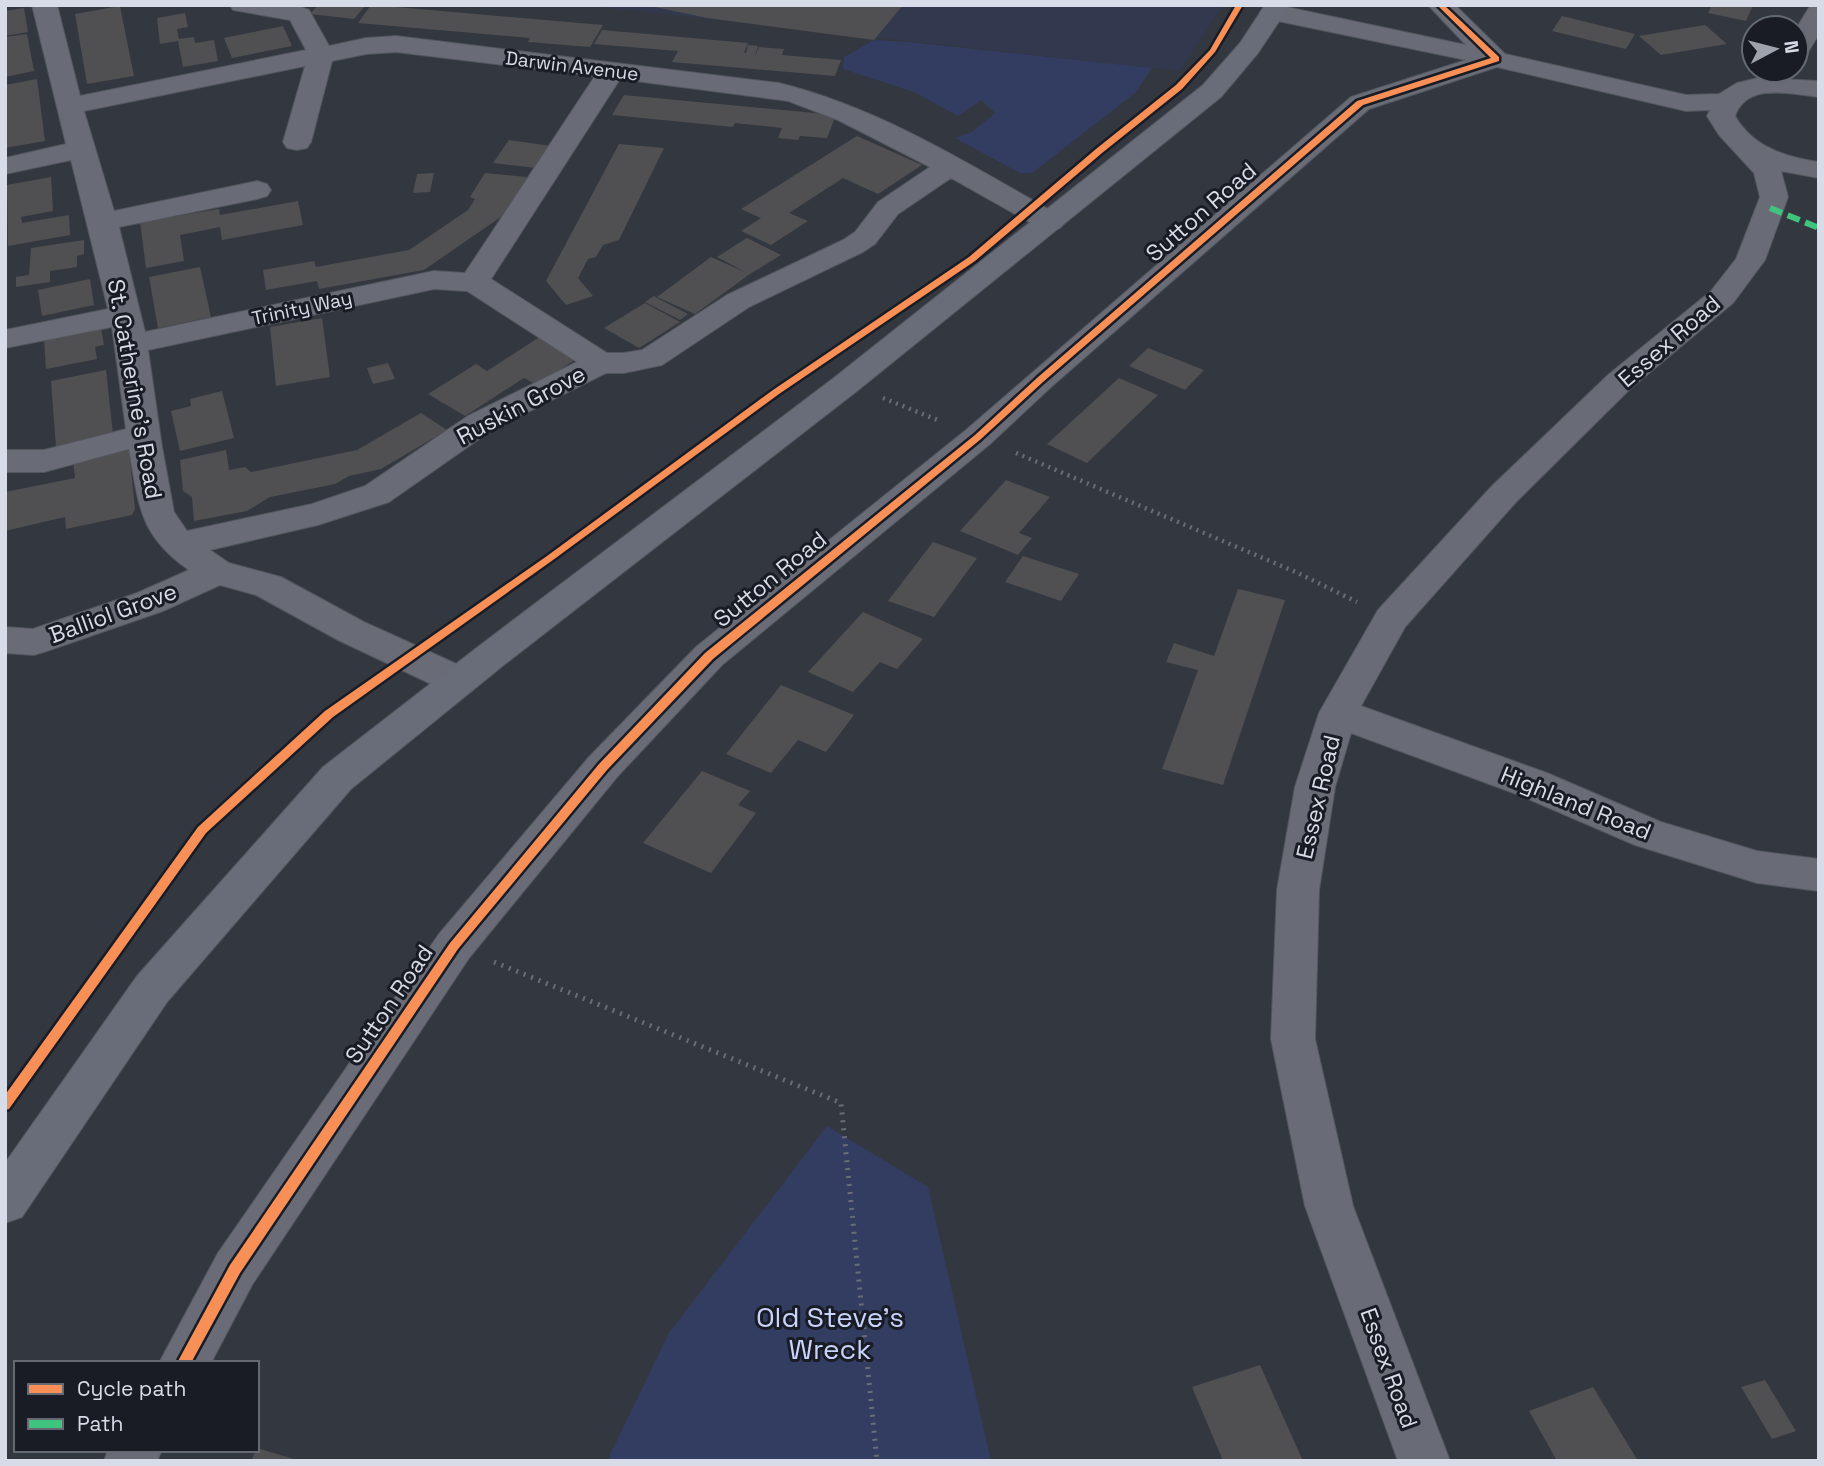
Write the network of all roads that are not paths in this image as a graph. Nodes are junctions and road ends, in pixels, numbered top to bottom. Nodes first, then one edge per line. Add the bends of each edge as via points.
1 (44, 5) edge
2 (242, 5) edge
3 (1440, 5) edge
4 (1276, 9) edge
5 (1819, 11) edge
6 (1810, 26) edge
7 (321, 55) junction
8 (1496, 59) junction
9 (612, 71) junction
10 (1754, 84) edge
11 (1727, 102) junction
12 (1686, 103) junction
13 (69, 106) junction
14 (297, 142) dead end
15 (1739, 142) junction
16 (82, 149) junction
17 (5, 166) edge
18 (950, 166) junction
19 (1819, 173) edge
20 (257, 190) dead end
21 (1774, 197) junction
22 (103, 222) junction
23 (1050, 222) junction
24 (474, 282) junction
25 (128, 329) junction
26 (5, 339) edge
27 (600, 363) junction
28 (144, 435) junction
29 (5, 461) edge
30 (178, 545) junction
31 (218, 572) junction
32 (5, 640) edge
33 (459, 681) junction
34 (1338, 713) junction
35 (1819, 875) edge
36 (5, 1202) edge
37 (185, 1361) edge
38 (1424, 1461) edge

1 - 13 street, St. Catherine's Road
2 - 7 street via 300,15
3 - 8 street
4 - 8 street
4 - 23 main road via 1212,91
5 - 6 street
7 - 9 street, Darwin Avenue via 396,44
7 - 13 street, Darwin Avenue
7 - 14 street
8 - 12 street
8 - 37 street, Sutton Road via 1360,103 978,437 709,656 603,767 454,946 235,1269
9 - 18 street, Darwin Avenue via 806,97 842,110
9 - 24 street
10 - 11 street
11 - 12 street
11 - 15 street via 1721,117
12 - 15 street
13 - 16 street, St. Catherine's Road
15 - 19 street via 1772,160
15 - 21 street via 1768,172
16 - 17 street
16 - 22 street, St. Catherine's Road
18 - 23 street, Darwin Avenue
18 - 27 street, Ruskin Grove via 888,208 853,246 738,301 651,358
19 - 21 street
20 - 22 street
21 - 34 street, Essex Road via 1750,260 1722,297 1619,382 1504,494 1391,619
22 - 25 street, St. Catherine's Road
23 - 33 main road
24 - 25 street, Trinity Way via 434,280
24 - 27 street, Trinity Way
25 - 26 street, Trinity Way
25 - 28 street, St. Catherine's Road
27 - 30 street, Ruskin Grove via 480,423 377,495 318,514
28 - 29 street via 44,461
28 - 30 street, St. Catherine's Road via 157,513
30 - 31 street, St. Catherine's Road
31 - 32 street, Balliol Grove via 150,602 34,642
31 - 33 street, St. Catherine's Road via 268,586
33 - 36 main road via 337,778 152,989
34 - 35 street, Highland Road via 1533,784 1649,834 1757,867
34 - 38 street, Essex Road via 1315,787 1298,890 1293,1039 1329,1206

